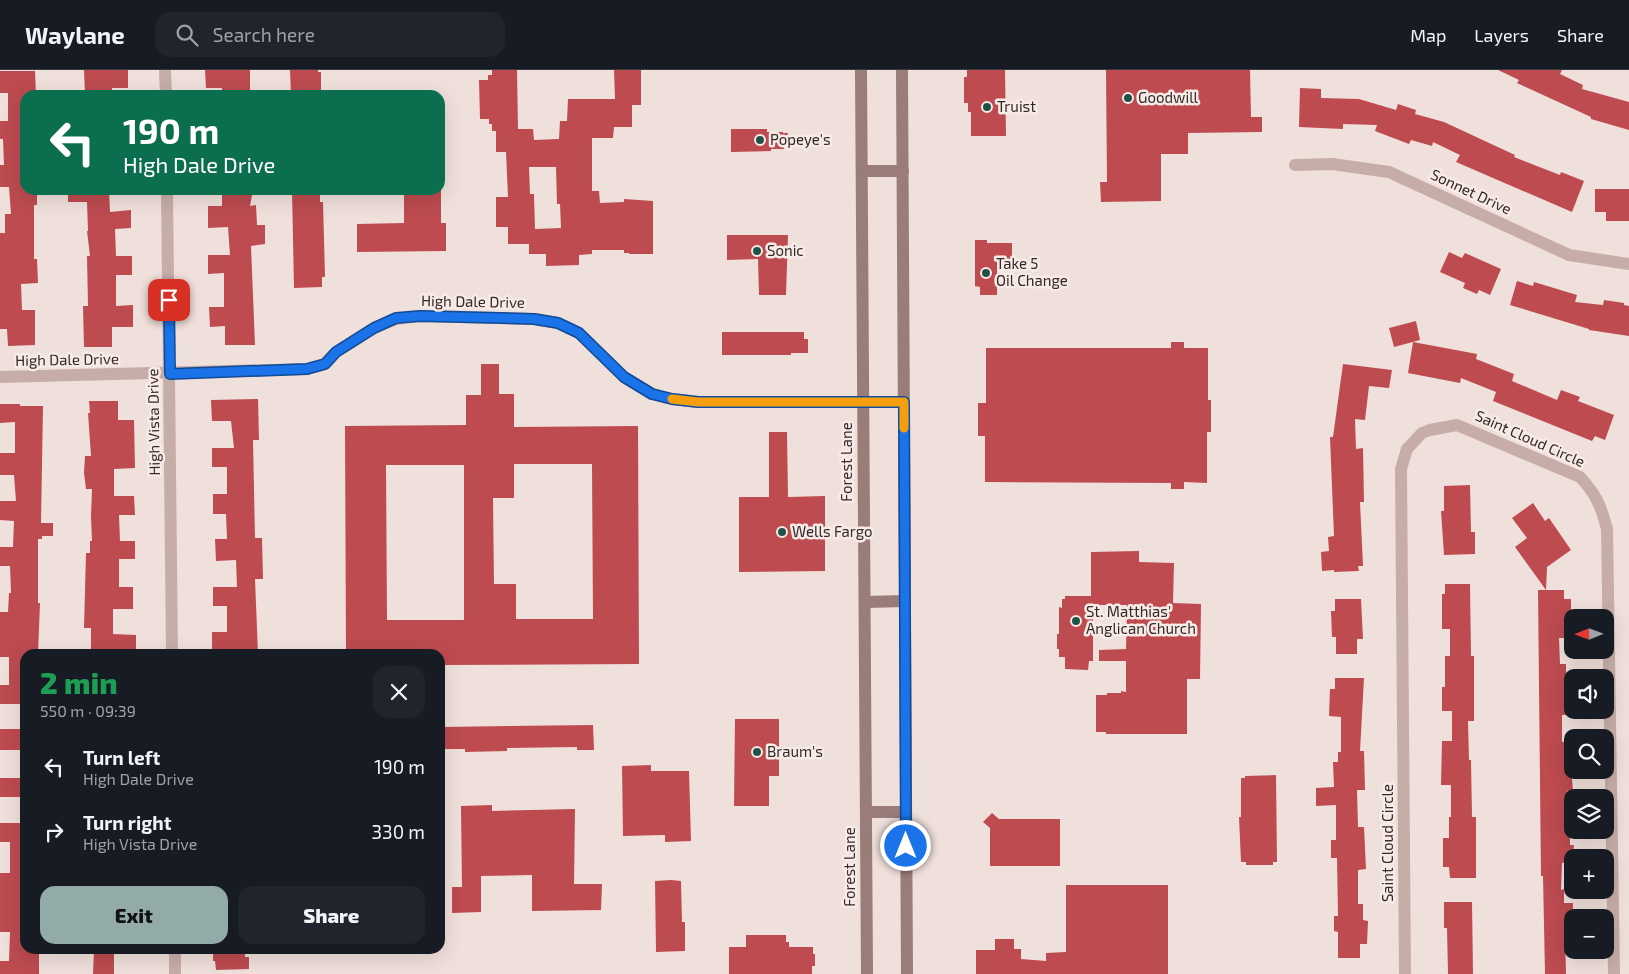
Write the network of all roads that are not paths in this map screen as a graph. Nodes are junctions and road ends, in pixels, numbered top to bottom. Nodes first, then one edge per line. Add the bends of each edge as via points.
1 (165, 70) edge
2 (861, 70) edge
3 (902, 70) edge
4 (166, 90) edge
5 (1296, 165) dead end
6 (862, 171) junction
7 (903, 171) junction
8 (167, 195) edge
9 (1629, 264) edge
10 (170, 374) junction
11 (0, 377) edge
12 (904, 402) junction
13 (863, 403) junction
14 (905, 601) junction
15 (865, 602) junction
16 (172, 649) edge
17 (866, 812) junction
18 (906, 812) junction
19 (175, 954) edge
20 (175, 974) edge
21 (867, 974) edge
22 (907, 974) edge
23 (1405, 974) edge
24 (1614, 974) edge

1 - 4 street
2 - 6 main road, Forest Lane
3 - 7 main road
5 - 9 street, Sonnet Drive via 1332,164 1389,172 1568,255
6 - 7 main road
6 - 13 main road, Forest Lane
7 - 12 main road
8 - 10 street, High Vista Drive
10 - 11 street, High Dale Drive
10 - 13 street, High Dale Drive via 307,369 325,364 336,352 396,318 534,319 558,323 579,333 624,377 652,394 698,402
10 - 16 street, High Vista Drive
12 - 13 street, High Dale Drive
12 - 14 main road
13 - 15 main road, Forest Lane
14 - 15 main road
14 - 18 main road
15 - 17 main road, Forest Lane
17 - 18 main road
17 - 21 main road, Forest Lane
18 - 22 main road
19 - 20 street
23 - 24 street, Saint Cloud Circle via 1401,469 1407,449 1422,434 1457,425 1580,477 1593,490 1602,508 1608,529

